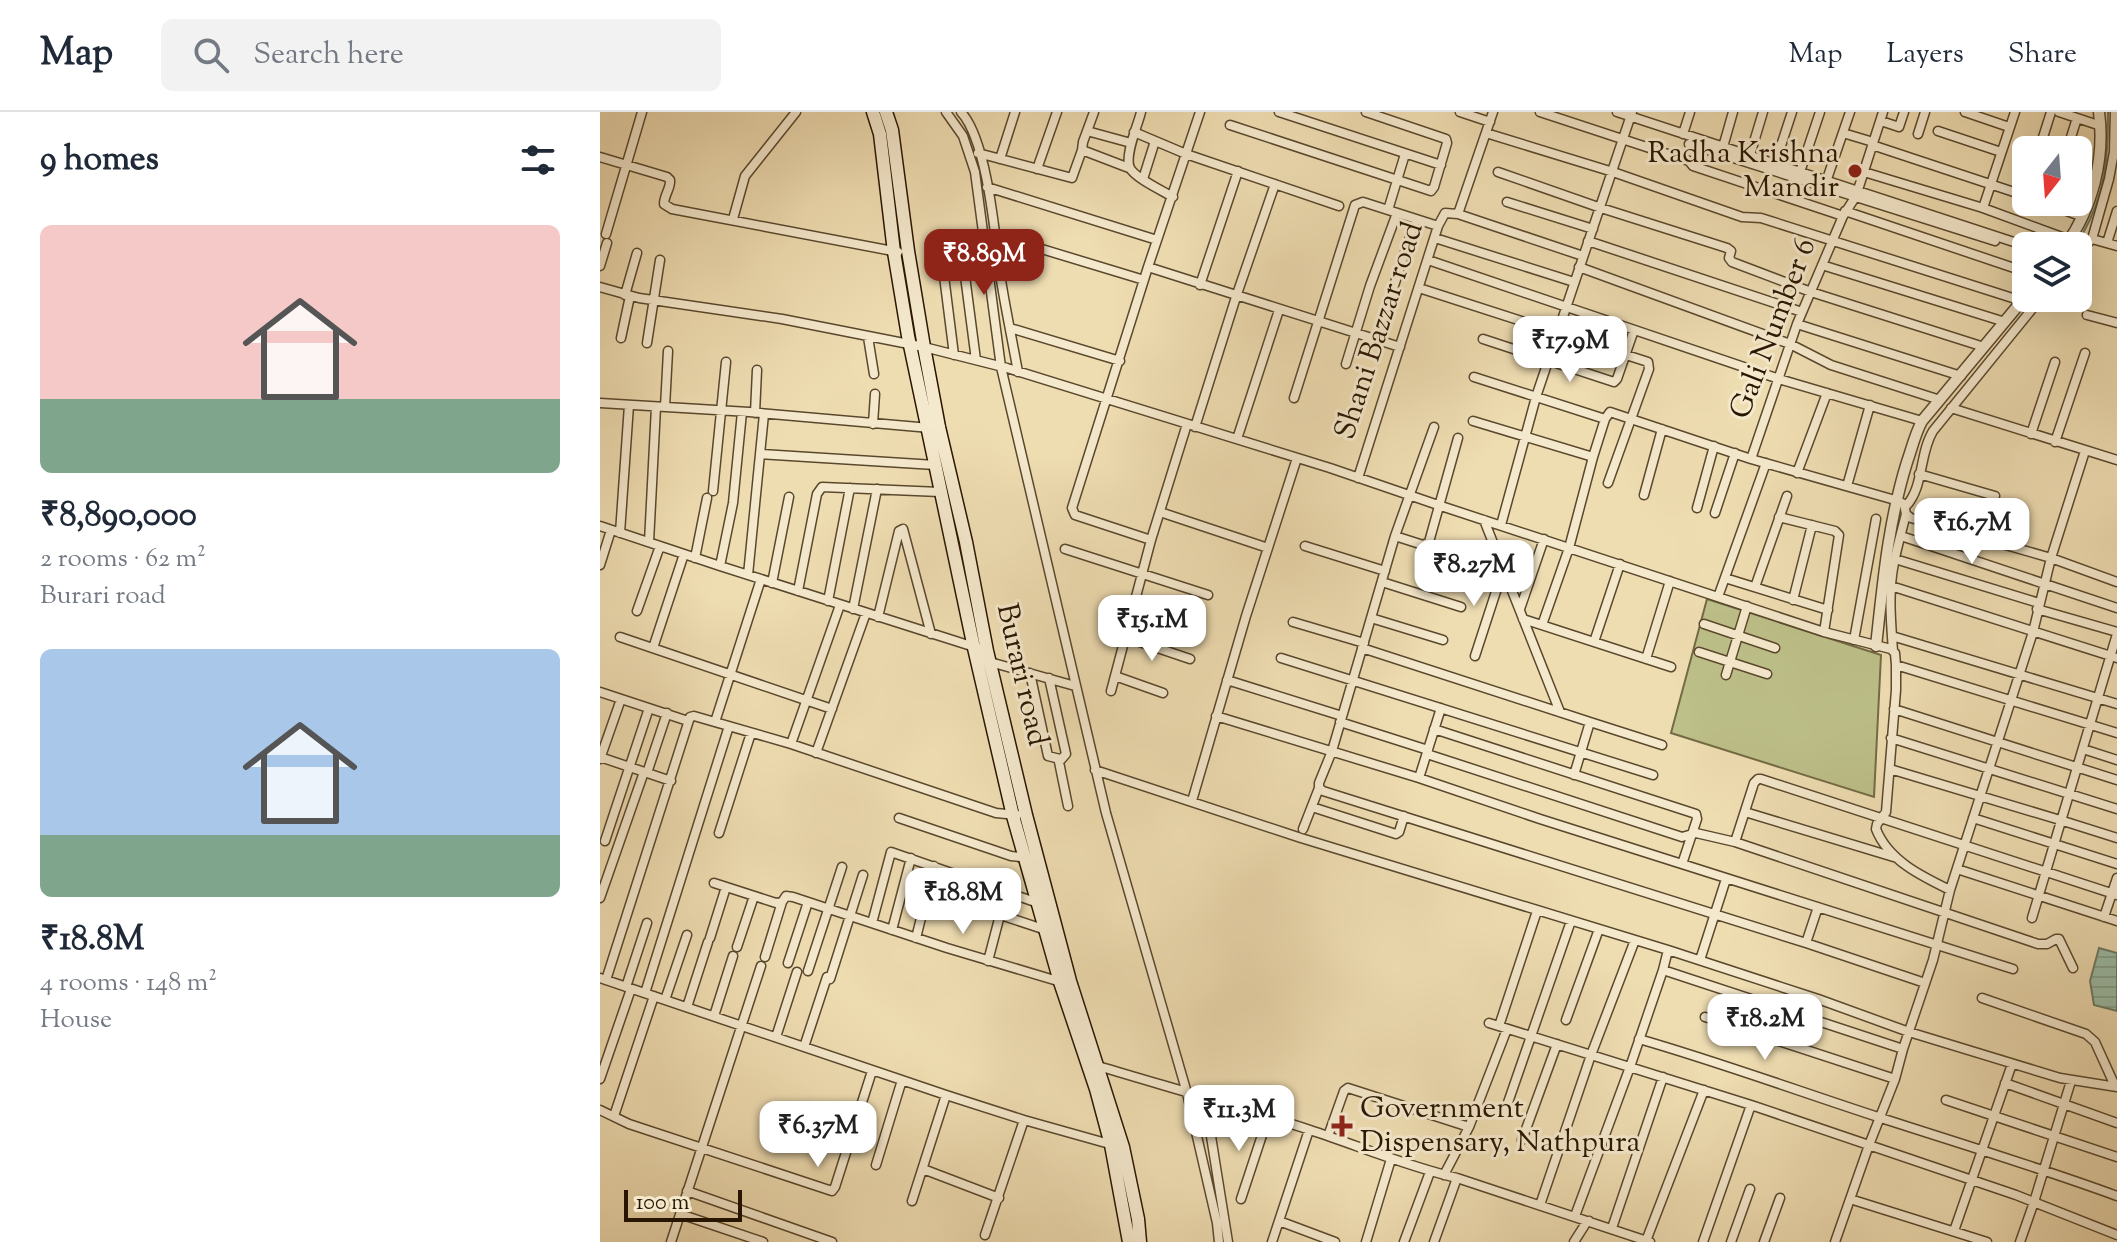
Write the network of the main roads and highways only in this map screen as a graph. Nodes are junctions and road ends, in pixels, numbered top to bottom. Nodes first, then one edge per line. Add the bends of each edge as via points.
1 (873, 112) edge
2 (886, 112) edge
3 (901, 252) junction
4 (933, 428) junction
5 (983, 653) junction
6 (1020, 815) junction
7 (1032, 858) junction
8 (1065, 981) junction
9 (1117, 1146) junction
10 (1129, 1242) edge
11 (1140, 1242) edge

1 - 3 main road, Burari road
2 - 3 main road, Burari road via 892,130
3 - 4 main road, Burari road via 924,347
3 - 4 main road, Burari road via 910,345
4 - 5 main road, Burari road via 966,542
4 - 5 main road, Burari road via 940,492
5 - 6 main road, Burari road
5 - 6 main road, Burari road
6 - 7 main road, Burari road
7 - 8 main road, Burari road
7 - 8 main road, Burari road via 1046,930
8 - 9 main road, Burari road
9 - 10 main road, Burari road
9 - 11 main road, Burari road

